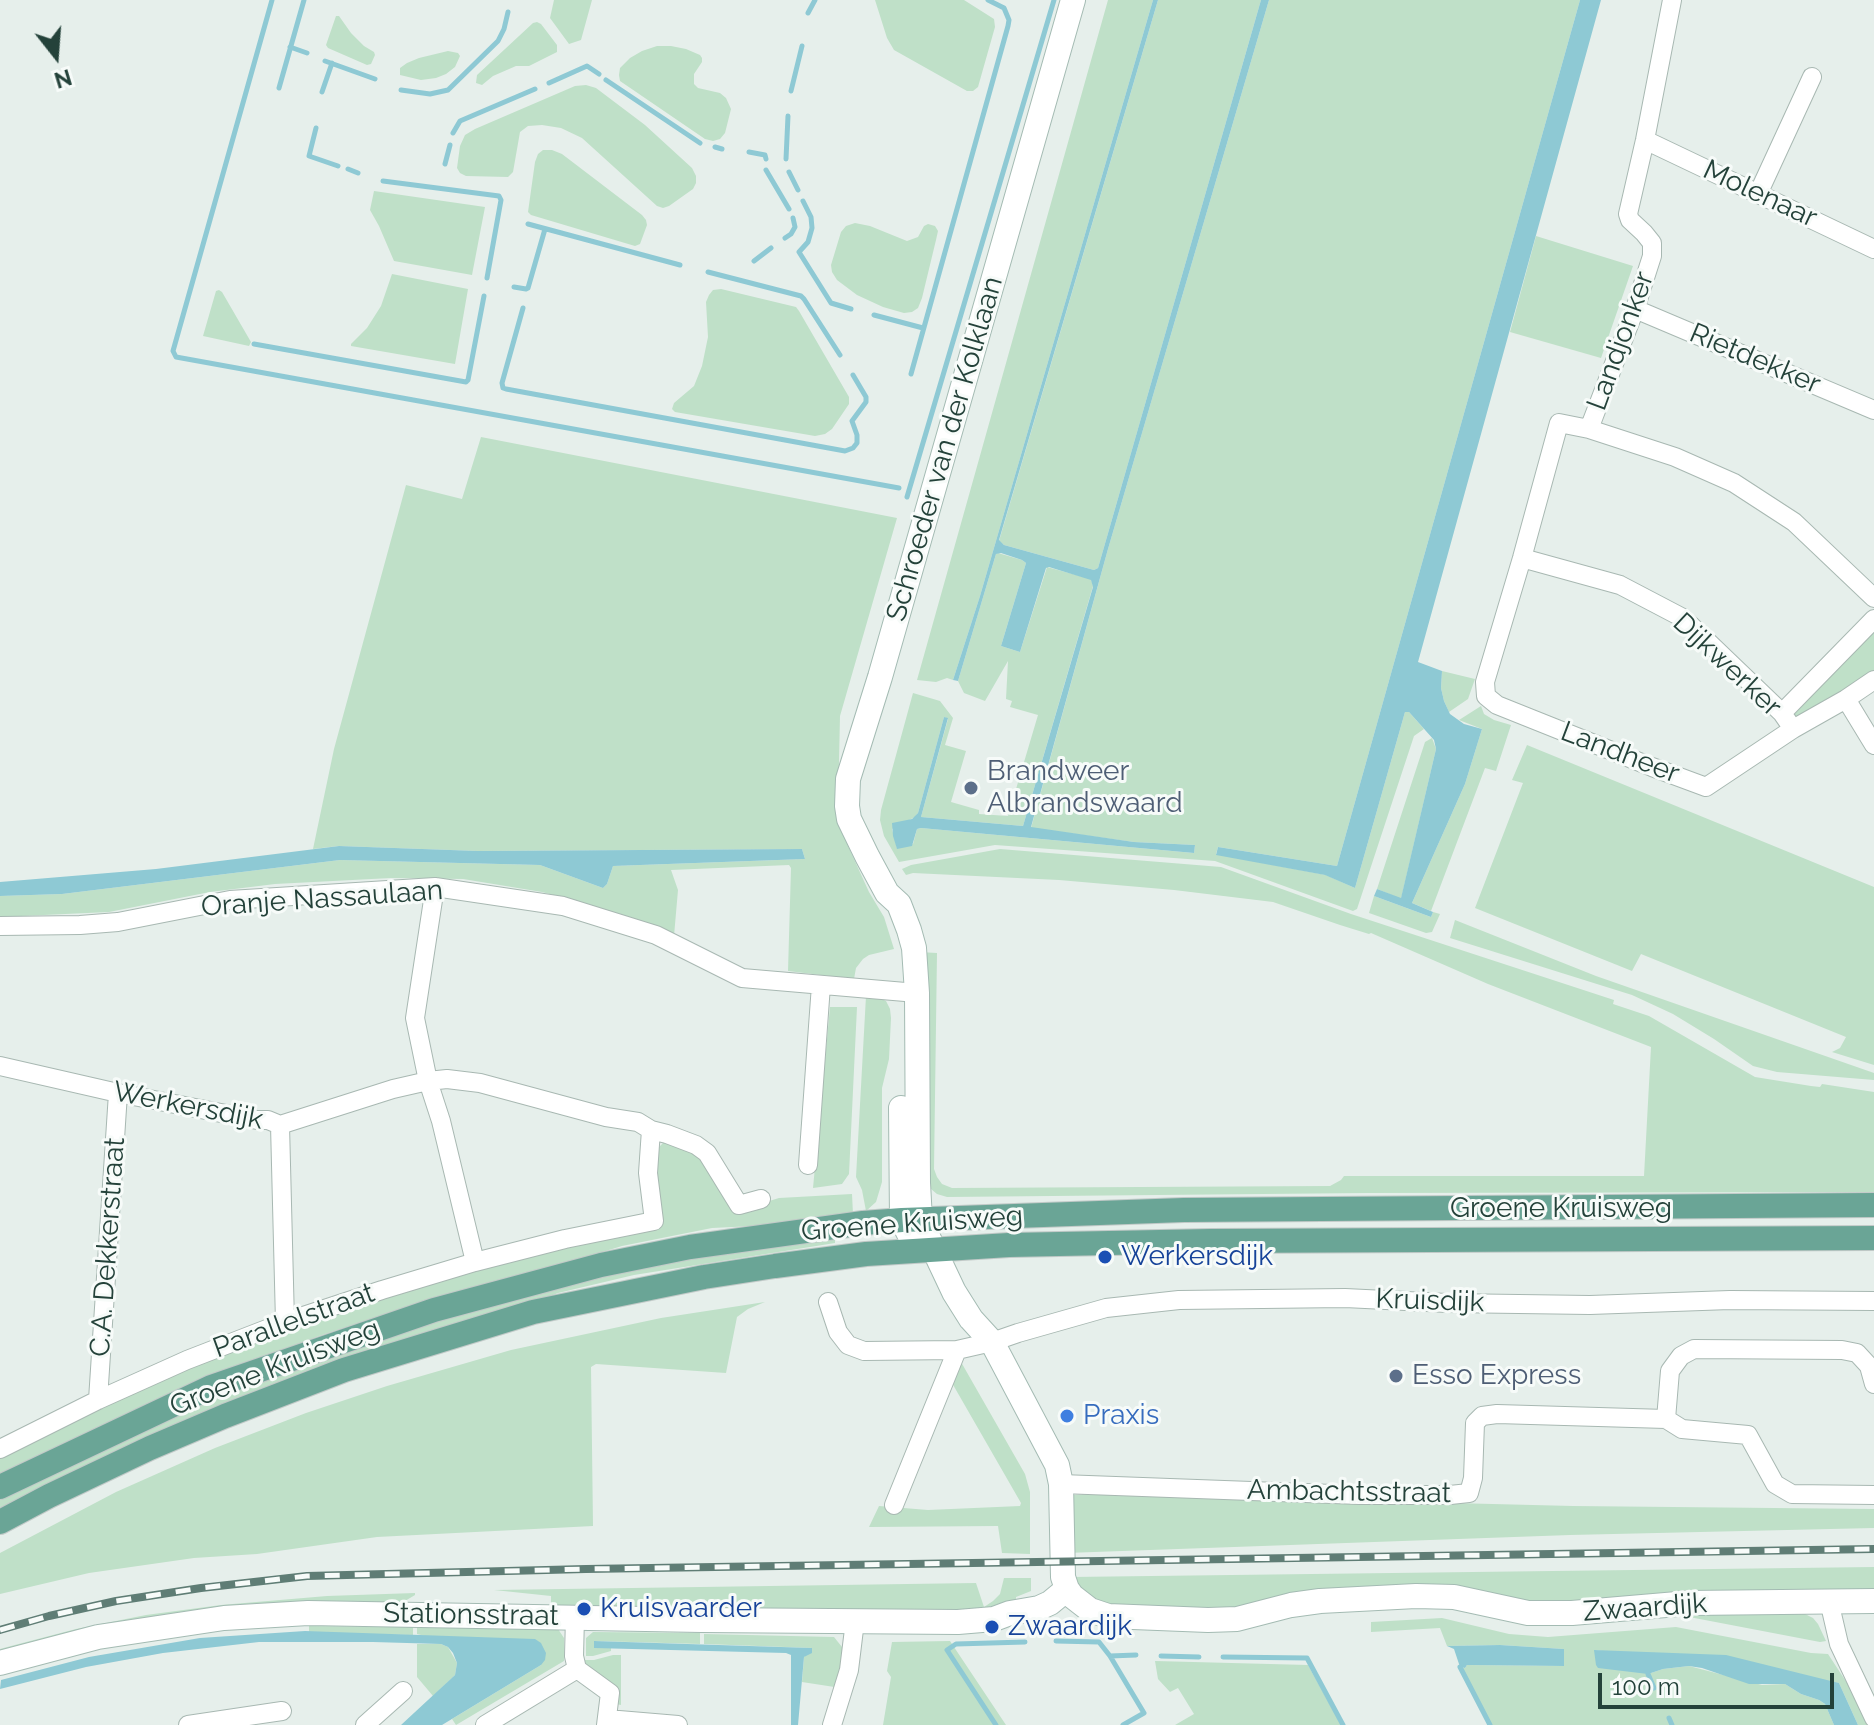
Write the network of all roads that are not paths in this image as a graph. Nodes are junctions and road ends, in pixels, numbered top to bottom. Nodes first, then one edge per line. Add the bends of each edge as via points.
1 (1073, 0) edge
2 (1672, 0) edge
3 (1812, 77) dead end
4 (1645, 140) junction
5 (1758, 194) junction
6 (1874, 249) edge
7 (1635, 309) junction
8 (1874, 410) edge
9 (1589, 429) junction
10 (1522, 558) junction
11 (1874, 598) edge
12 (1874, 619) edge
13 (1874, 680) edge
14 (1486, 696) joint
15 (1846, 699) junction
16 (1788, 721) junction
17 (1874, 745) edge
18 (435, 887) junction
19 (0, 926) edge
20 (821, 985) junction
21 (910, 992) junction
22 (0, 1066) edge
23 (428, 1081) junction
24 (118, 1093) junction
25 (280, 1125) junction
26 (651, 1130) junction
27 (808, 1165) dead end
28 (761, 1199) dead end
29 (1874, 1205) edge
30 (911, 1220) junction
31 (1874, 1238) edge
32 (925, 1249) junction
33 (475, 1262) junction
34 (1874, 1301) edge
35 (828, 1302) dead end
36 (285, 1322) junction
37 (992, 1342) junction
38 (960, 1350) junction
39 (1874, 1384) edge
40 (98, 1400) junction
41 (1666, 1419) junction
42 (0, 1449) edge
43 (1061, 1484) junction
44 (0, 1487) edge
45 (1874, 1495) edge
46 (894, 1505) dead end
47 (0, 1522) edge
48 (1073, 1595) junction
49 (1829, 1601) junction
50 (1874, 1601) edge
51 (575, 1617) junction
52 (855, 1621) junction
53 (0, 1663) edge
54 (577, 1669) junction
55 (403, 1691) dead end
56 (282, 1711) dead end
57 (1874, 1718) edge
58 (607, 1722) edge
59 (188, 1725) edge
60 (365, 1725) edge
61 (485, 1725) edge
62 (678, 1725) edge
63 (832, 1725) edge

1 - 21 street, Schroeder van der Kolklaan via 848,779 849,819 909,930 915,961
2 - 4 street, Landjonker
3 - 5 street
4 - 5 street, Molenaar
4 - 7 street, Landjonker via 1628,214 1652,243 1652,256
5 - 6 street, Molenaar
7 - 8 street, Rietdekker
7 - 9 street, Landjonker
9 - 10 street, Landjonker via 1559,423
9 - 11 street via 1734,483 1794,522
10 - 14 street, Landjonker via 1485,682
10 - 16 street, Dijkwerker via 1620,585 1683,618
12 - 16 street, Landheer
13 - 15 street, Landheer
14 - 16 street, Landheer via 1497,705 1706,787
15 - 16 street, Landheer
15 - 17 street
18 - 19 street, Oranje Nassaulaan via 230,900 118,922
18 - 20 street, Oranje Nassaulaan via 563,906 656,935 742,978
18 - 23 street via 415,1018
20 - 21 street, Oranje Nassaulaan
20 - 27 street
21 - 30 street, Schroeder van der Kolklaan
22 - 24 street, Werkersdijk
23 - 25 street, Werkersdijk
23 - 26 street, Werkersdijk via 480,1083 638,1122
23 - 33 street
24 - 25 street, Werkersdijk
24 - 40 street, C.A. Dekkerstraat
25 - 36 street
26 - 28 street, Werkersdijk via 707,1153 739,1205
26 - 33 street, Parallelstraat via 648,1173 654,1221
29 - 30 main road, Groene Kruisweg via 1184,1210
30 - 32 street
30 - 44 main road, Groene Kruisweg via 690,1247 434,1310 211,1387
31 - 32 main road, Groene Kruisweg via 1226,1241
32 - 37 street
32 - 47 main road, Groene Kruisweg via 704,1277 533,1312 344,1370 225,1416
33 - 36 street, Parallelstraat
34 - 37 street, Kruisdijk via 1590,1305 1345,1298 1179,1300 1106,1308
35 - 38 street via 838,1332 848,1345 864,1351
36 - 40 street, Parallelstraat
37 - 38 street, Kruisdijk
37 - 43 street via 1057,1465
38 - 46 street
39 - 41 street via 1869,1366 1857,1353 1842,1350 1694,1349 1670,1371
40 - 42 street, Parallelstraat
41 - 43 street, Ambachtsstraat via 1482,1416 1475,1423 1469,1493 1360,1495
41 - 45 street, Ambachtsstraat via 1682,1429 1748,1435 1775,1484 1792,1494
43 - 48 street via 1063,1577
48 - 49 street, Zwaardijk via 1090,1610 1108,1616 1208,1620 1320,1601 1416,1596 1454,1597 1528,1613
48 - 52 street, Stationsstraat via 994,1619
49 - 50 street, Zwaardijk
49 - 57 street via 1839,1644
51 - 52 street, Stationsstraat
51 - 53 street, Stationsstraat via 308,1613 224,1618 98,1637
51 - 54 street
52 - 63 street via 849,1670
54 - 58 street via 610,1693
54 - 61 street
55 - 60 street
56 - 59 street
58 - 62 street

